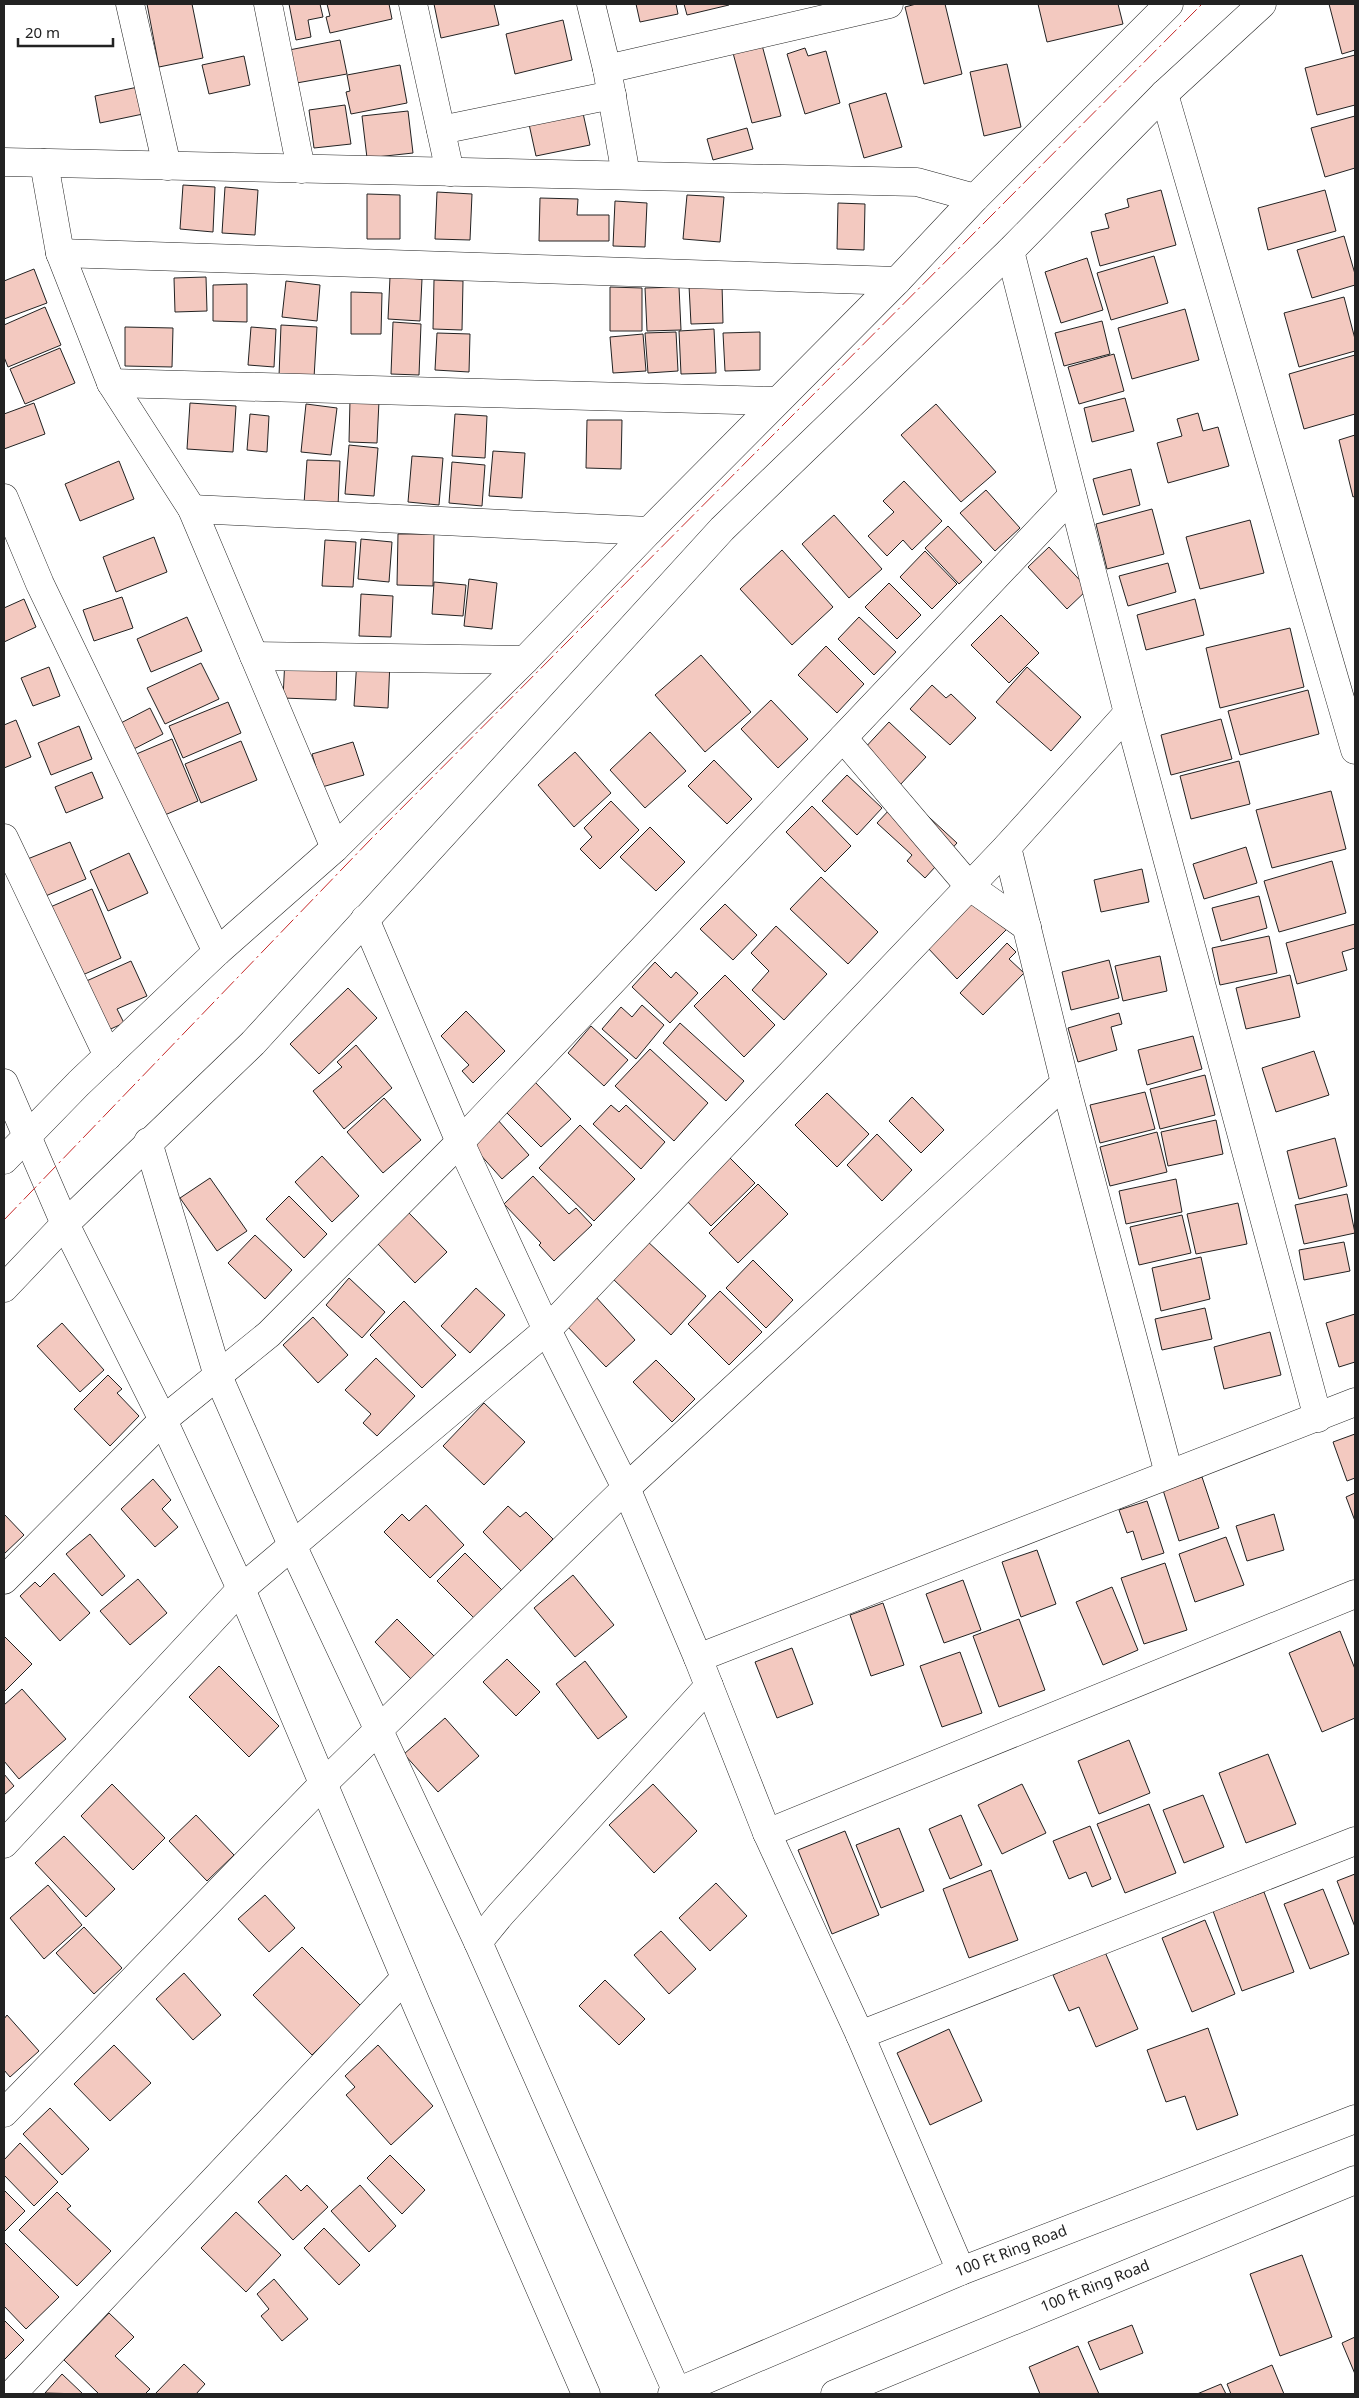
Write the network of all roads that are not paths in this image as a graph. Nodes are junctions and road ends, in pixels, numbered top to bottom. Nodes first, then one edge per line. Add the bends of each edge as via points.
1 (130, 4) edge
2 (268, 4) edge
3 (413, 4) edge
4 (591, 4) edge
5 (889, 4) edge
6 (1169, 4) edge
7 (1262, 4) edge
8 (610, 82) junction
9 (1164, 94) junction
10 (441, 130) junction
11 (4, 162) edge
12 (44, 163) junction
13 (167, 166) junction
14 (301, 169) junction
15 (450, 172) junction
16 (626, 175) junction
17 (975, 198) junction
18 (1010, 251) junction
19 (60, 253) junction
20 (897, 281) junction
21 (111, 383) junction
22 (777, 401) junction
23 (1072, 496) junction
24 (4, 498) edge
25 (192, 509) junction
26 (648, 530) junction
27 (254, 656) junction
28 (525, 660) junction
29 (1128, 713) junction
30 (843, 738) junction
31 (1355, 750) edge
32 (4, 838) edge
33 (1007, 847) junction
34 (334, 848) junction
35 (970, 886) junction
36 (365, 920) junction
37 (1026, 928) junction
38 (217, 952) junction
39 (108, 1056) junction
40 (4, 1083) edge
41 (1065, 1083) junction
42 (36, 1127) junction
43 (148, 1142) junction
44 (460, 1142) junction
45 (4, 1160) edge
46 (65, 1224) junction
47 (4, 1288) edge
48 (547, 1330) junction
49 (218, 1376) junction
50 (1355, 1402) edge
51 (1318, 1418) junction
52 (163, 1420) junction
53 (1169, 1474) junction
54 (626, 1488) junction
55 (292, 1545) junction
56 (4, 1580) edge
57 (241, 1588) junction
58 (1355, 1594) edge
59 (698, 1658) junction
60 (709, 1686) junction
61 (379, 1729) junction
62 (323, 1784) junction
63 (767, 1833) junction
64 (1355, 1841) edge
65 (4, 1844) edge
66 (478, 1942) junction
67 (405, 1978) junction
68 (860, 2035) junction
69 (4, 2113) edge
70 (1355, 2119) edge
71 (1355, 2180) edge
72 (961, 2271) junction
73 (674, 2393) edge
74 (12, 2394) edge
75 (586, 2394) edge
76 (835, 2394) edge

1 - 13 street
2 - 14 street
3 - 10 street
4 - 8 street
5 - 8 street
6 - 17 street
7 - 9 street
8 - 10 street
8 - 16 street
9 - 18 street
9 - 31 street
10 - 15 street
11 - 12 street
12 - 13 street
12 - 19 street
13 - 14 street
14 - 15 street
15 - 16 street
16 - 17 street via 917,182
17 - 20 street
18 - 23 street
18 - 36 street via 722,529
19 - 20 street
19 - 21 street
20 - 22 street
21 - 22 street
21 - 25 street
22 - 26 street
23 - 29 street
23 - 30 street
24 - 38 street via 40,584
25 - 26 street
25 - 27 street
26 - 28 street
27 - 28 street
27 - 34 street
28 - 34 street
29 - 33 street
29 - 51 street
30 - 35 street
30 - 44 street
32 - 39 street
33 - 35 street
33 - 37 street
34 - 38 street
35 - 37 street
35 - 48 street
36 - 43 street via 253,1043
36 - 44 street
37 - 41 street
38 - 39 street
39 - 42 street
40 - 42 street
41 - 53 street
41 - 54 street
42 - 45 street
42 - 46 street
43 - 46 street
43 - 49 street
44 - 48 street
44 - 49 street via 269,1334
46 - 47 street
46 - 52 street
48 - 54 street
48 - 55 street
49 - 52 street
49 - 55 street
50 - 51 street
51 - 53 street
52 - 56 street
52 - 57 street
53 - 59 street
54 - 59 street
54 - 61 street
55 - 57 street
55 - 61 street
57 - 62 street
57 - 65 street
58 - 63 street
59 - 60 street
60 - 63 street
60 - 66 street
61 - 62 street
61 - 66 street
62 - 67 street
62 - 69 street
63 - 68 street
64 - 68 street
66 - 73 street
67 - 74 street
67 - 75 street
68 - 72 street
70 - 72 street, 100 Ft Ring Road
71 - 76 street, 100 ft Ring Road
72 - 73 street, 100 Ft Ring Road

